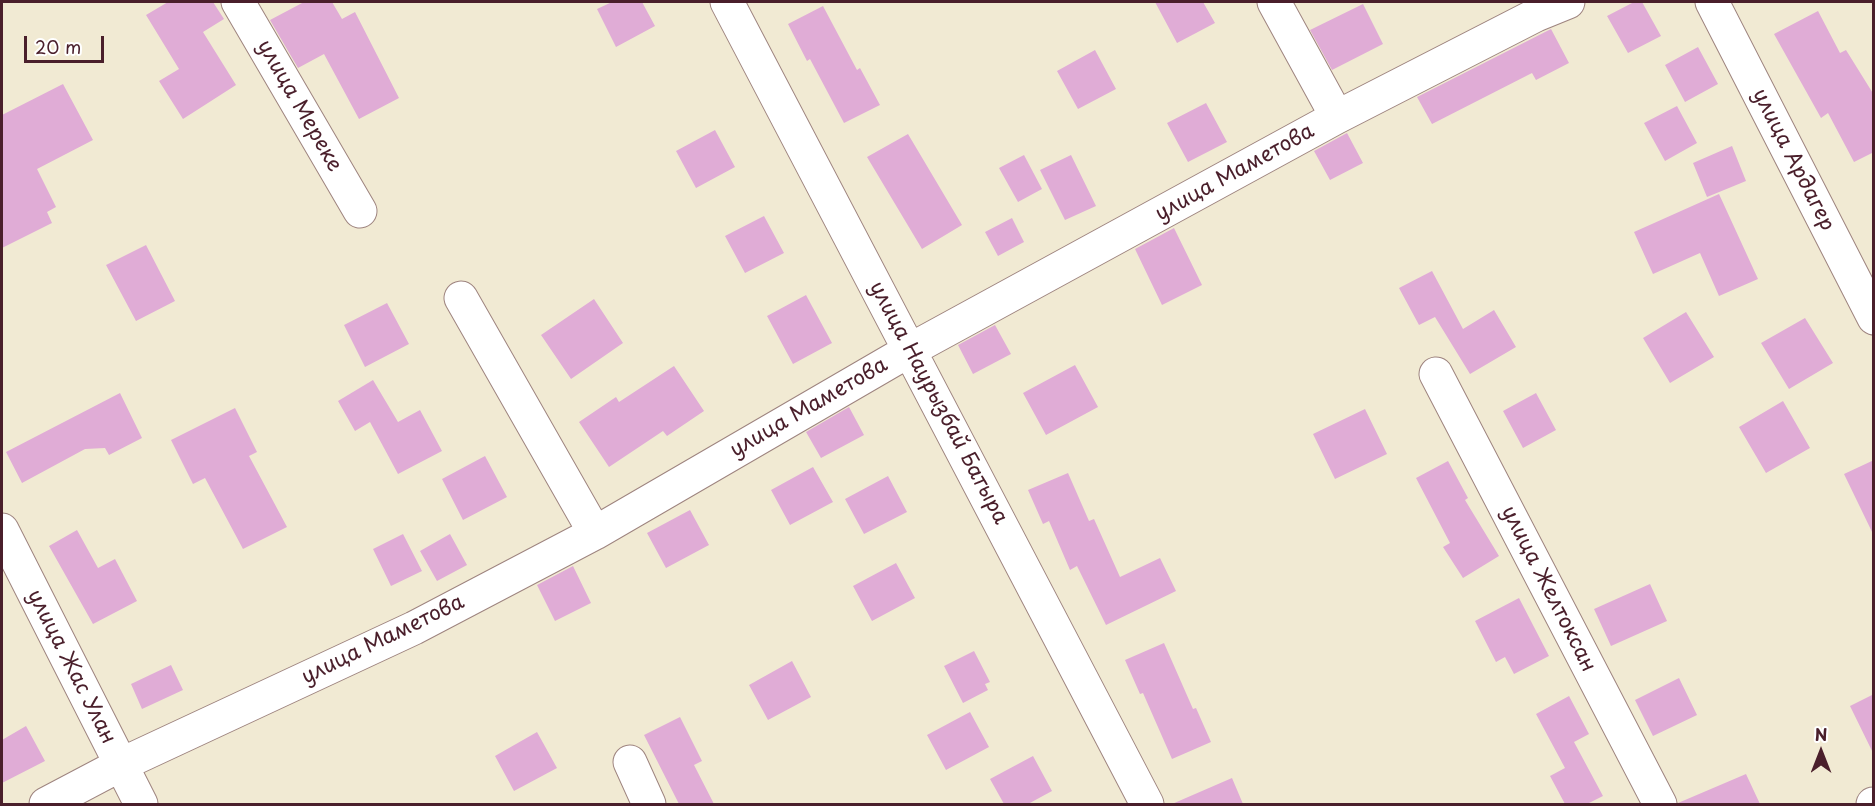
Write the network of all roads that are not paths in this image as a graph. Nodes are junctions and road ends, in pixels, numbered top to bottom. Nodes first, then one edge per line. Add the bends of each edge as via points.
1 (238, 2) edge
2 (727, 2) edge
3 (1274, 2) edge
4 (1568, 2) edge
5 (1712, 2) edge
6 (1337, 117) junction
7 (360, 211) dead end
8 (461, 298) dead end
9 (1874, 318) edge
10 (910, 350) junction
11 (1436, 374) dead end
12 (2, 530) edge
13 (595, 533) junction
14 (630, 762) dead end
15 (120, 765) junction
16 (46, 804) edge
17 (141, 804) edge
18 (649, 804) edge
19 (1147, 804) edge
20 (1660, 804) edge

1 - 7 street, улица Мереке
2 - 10 street, улица Наурызбай Батыра
3 - 6 street
4 - 6 street, улица Маметова
5 - 9 street, улица Ардагер
6 - 10 street, улица Маметова
8 - 13 street
10 - 13 street, улица Маметова
10 - 19 street, улица Наурызбай Батыра
11 - 20 street, улица Желтоксан
12 - 15 street, улица Жас Улан
13 - 15 street, улица Маметова via 414,628
14 - 18 street
15 - 16 street, улица Маметова
15 - 17 street, улица Жас Улан

